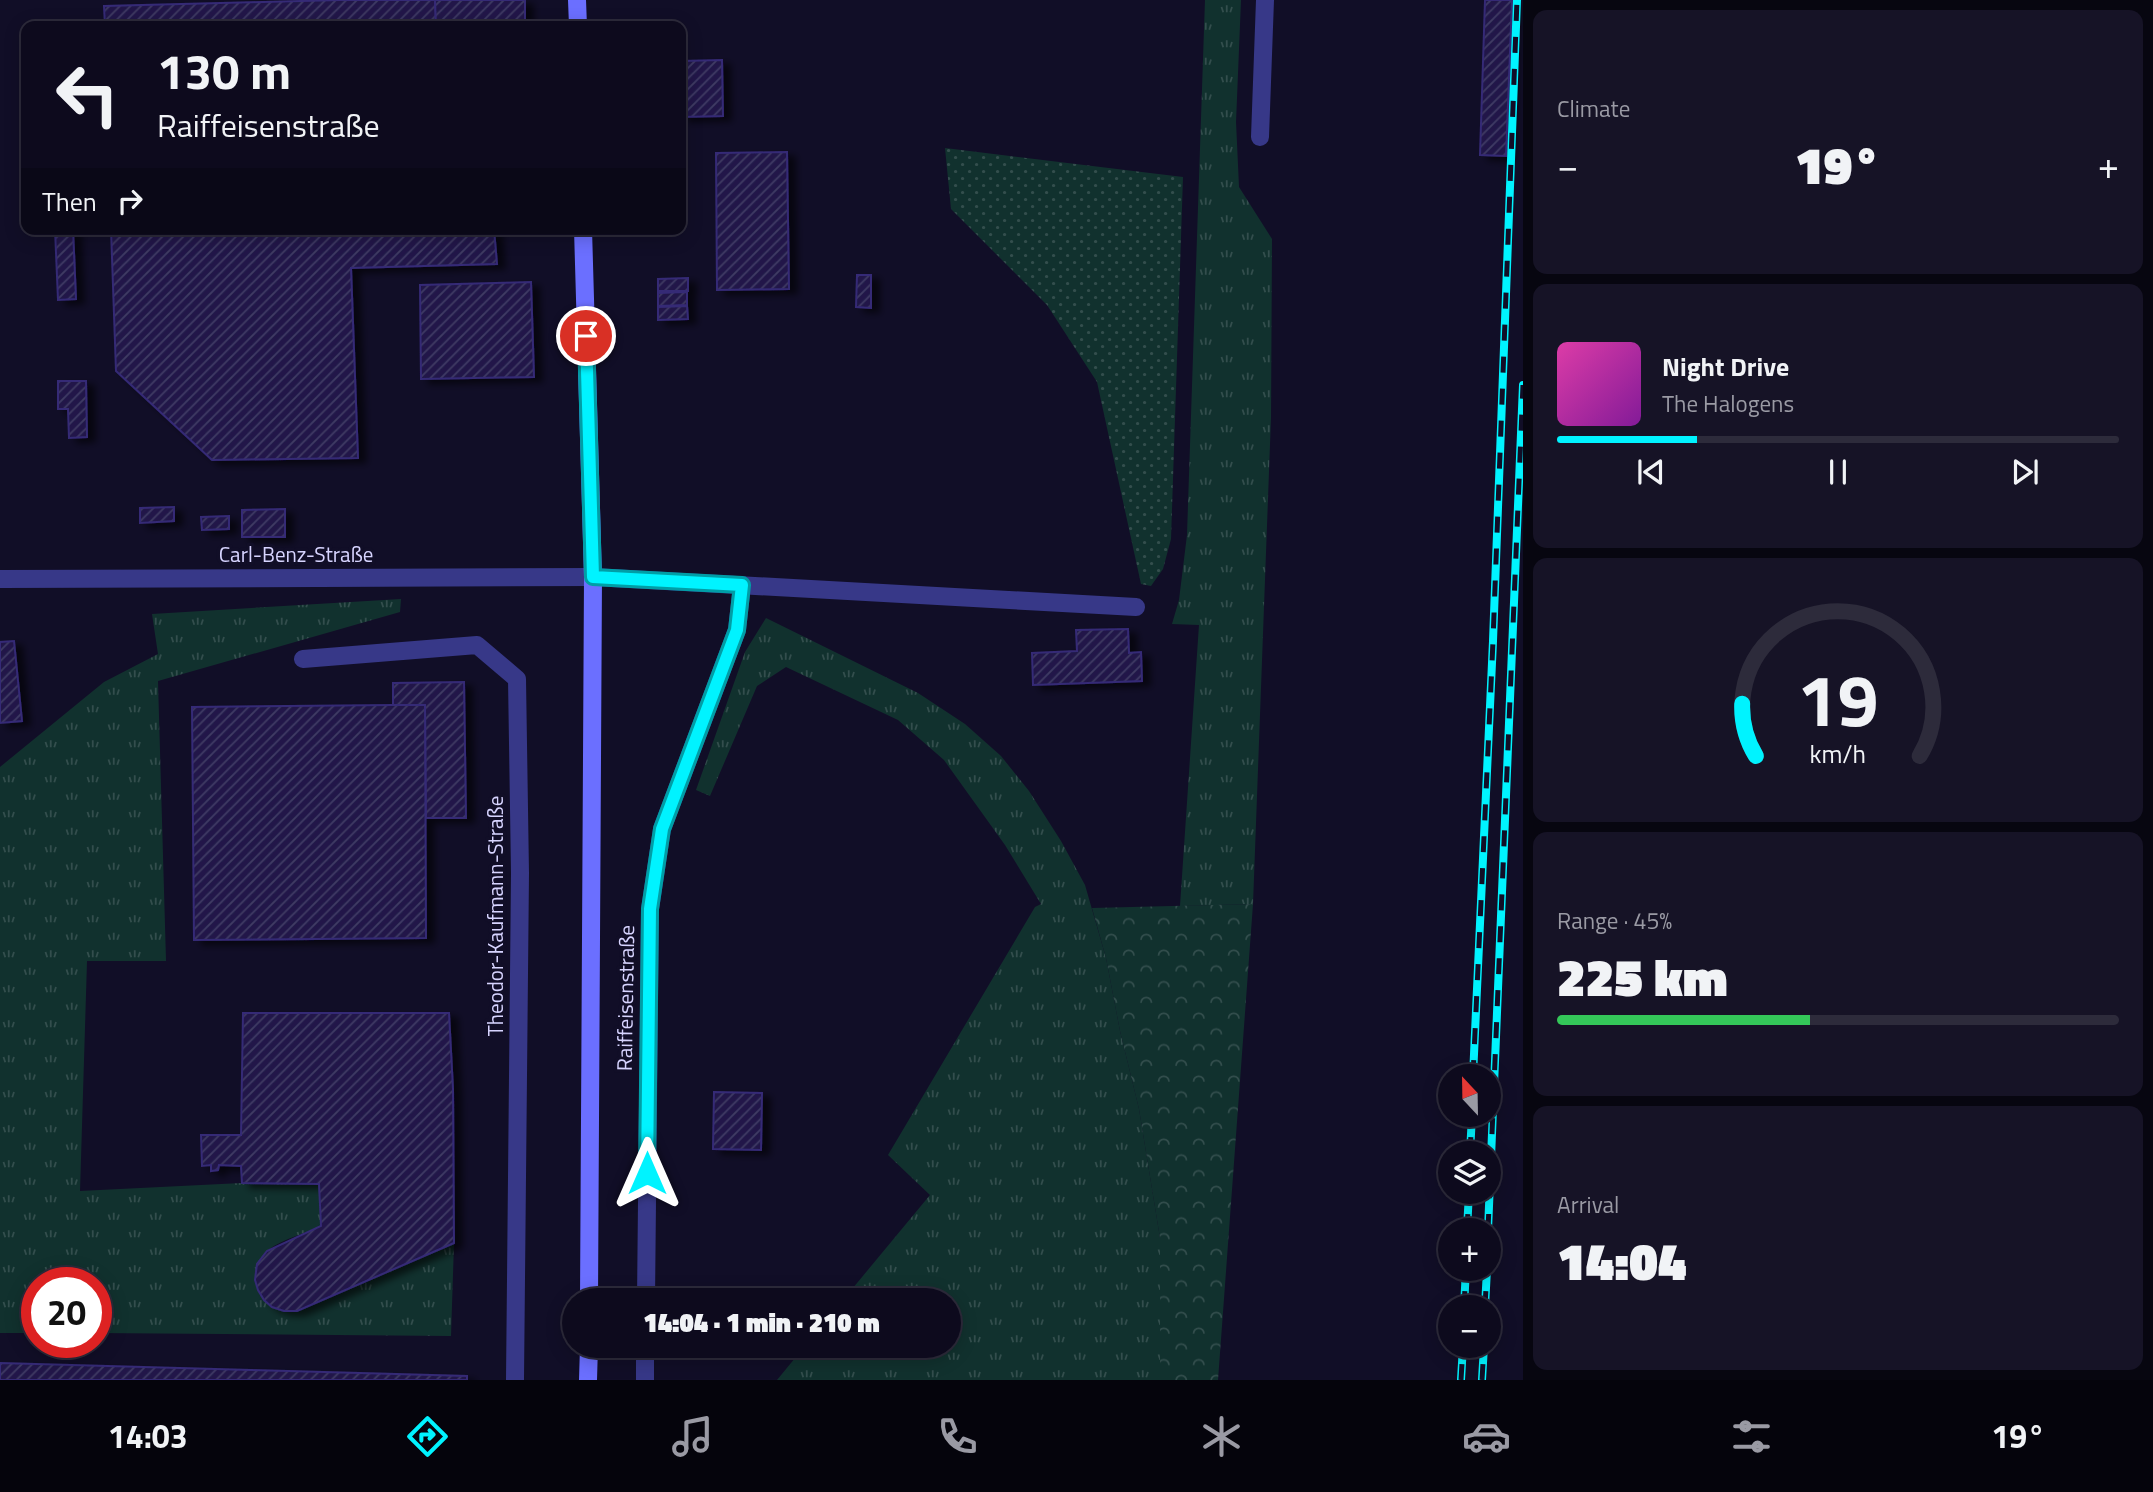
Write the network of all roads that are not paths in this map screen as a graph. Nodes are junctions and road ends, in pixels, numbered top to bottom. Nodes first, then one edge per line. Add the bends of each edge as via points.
1 (577, 0) edge
2 (1265, 0) edge
3 (578, 21) edge
4 (1260, 137) dead end
5 (583, 235) edge
6 (593, 577) junction
7 (0, 579) edge
8 (742, 585) junction
9 (1136, 607) dead end
10 (303, 659) dead end
11 (589, 1288) edge
12 (646, 1288) edge
13 (589, 1358) edge
14 (645, 1358) edge
15 (515, 1380) edge
16 (588, 1380) edge
17 (645, 1380) edge

1 - 3 street
2 - 4 street
5 - 6 street, Raiffeisenstraße
6 - 7 street, Carl-Benz-Straße
6 - 8 street
6 - 11 street, Raiffeisenstraße
8 - 9 street
8 - 12 street, Raiffeisenstraße via 737,630 662,829 650,909
10 - 15 street, Theodor-Kaufmann-Straße via 477,645 517,678 520,887
13 - 16 street
14 - 17 street

